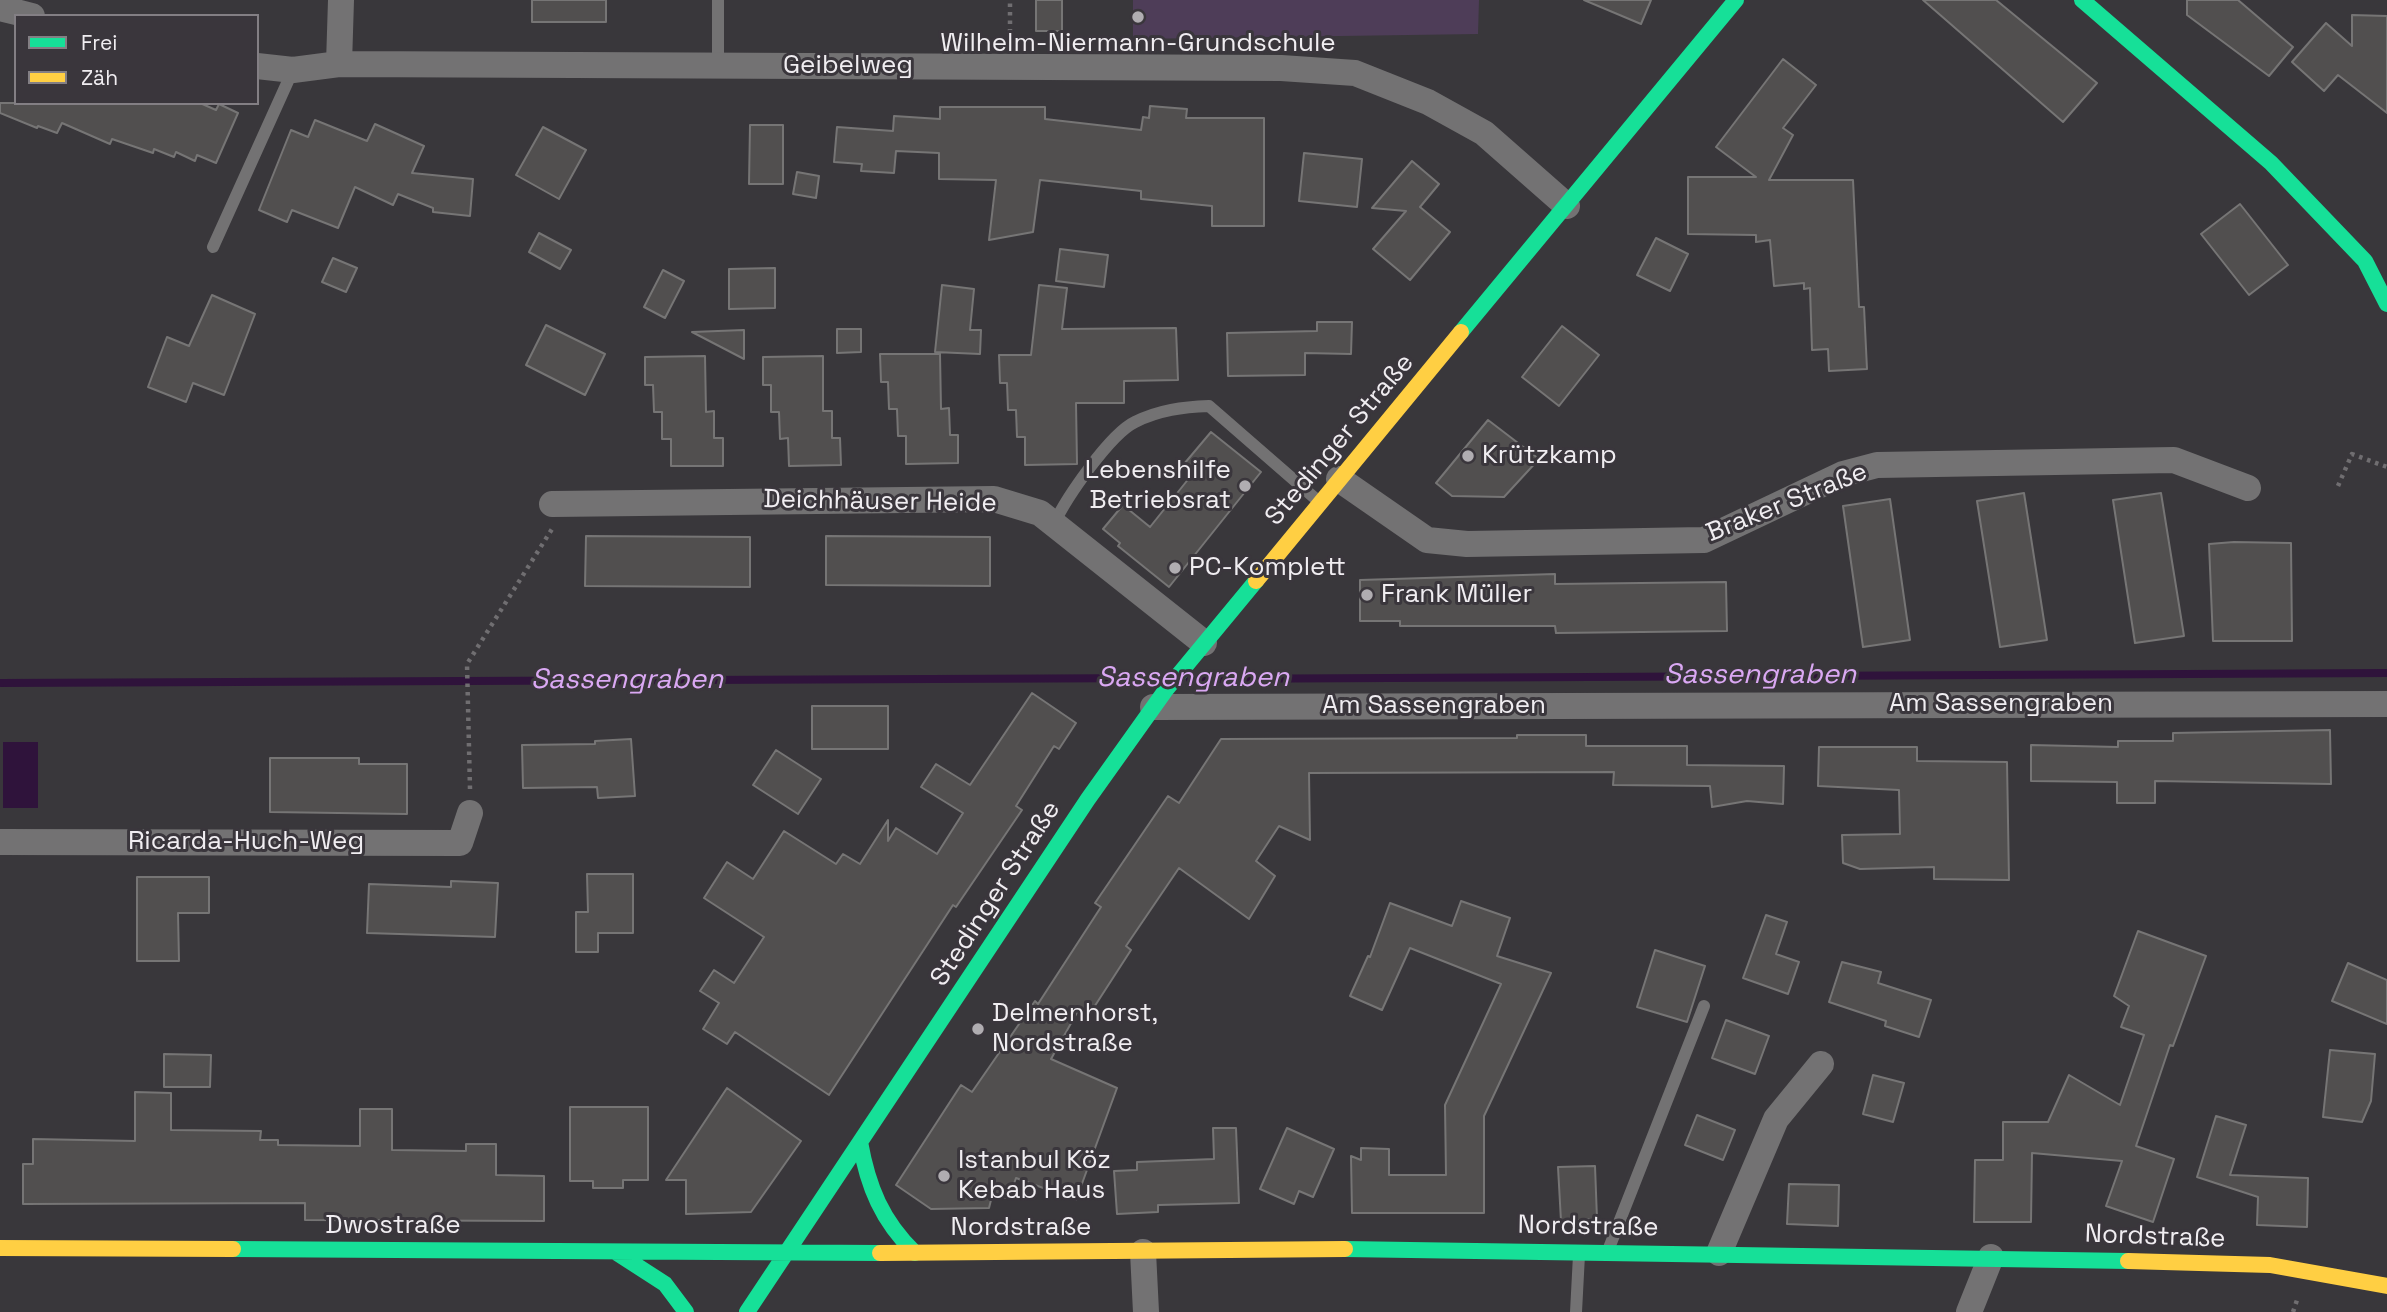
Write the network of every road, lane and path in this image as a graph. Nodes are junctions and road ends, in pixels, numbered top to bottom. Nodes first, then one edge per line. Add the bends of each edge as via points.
1 (341, 0) edge
2 (718, 0) edge
3 (1010, 0) edge
4 (1735, 0) edge
5 (2101, 5) edge
6 (0, 8) edge
7 (24, 14) edge
8 (339, 64) junction
9 (718, 65) junction
10 (259, 66) edge
11 (1010, 66) junction
12 (293, 70) junction
13 (1567, 206) junction
14 (212, 247) dead end
15 (2387, 304) edge
16 (2387, 467) edge
17 (1339, 480) junction
18 (2338, 486) dead end
19 (2248, 488) dead end
20 (1320, 503) junction
21 (552, 504) joint
22 (1054, 524) junction
23 (1205, 643) junction
24 (1159, 699) junction
25 (2387, 704) edge
26 (470, 813) joint
27 (0, 842) edge
28 (1704, 1006) dead end
29 (1821, 1064) dead end
30 (860, 1142) junction
31 (0, 1248) edge
32 (1579, 1251) junction
33 (1608, 1251) junction
34 (616, 1252) junction
35 (915, 1252) junction
36 (1143, 1252) junction
37 (787, 1253) junction
38 (1719, 1254) junction
39 (1991, 1257) junction
40 (2387, 1286) edge
41 (685, 1312) edge
42 (747, 1312) edge
43 (1146, 1312) edge
44 (1576, 1312) edge
45 (1969, 1312) edge

1 - 8 street
2 - 9 lane
3 - 11 path
4 - 13 street, Stedinger Straße
5 - 15 street via 2271,163 2365,261
6 - 7 street
8 - 9 street, Geibelweg
8 - 12 street, Geibelweg
9 - 11 street, Geibelweg
10 - 12 street, Geibelweg
11 - 13 street, Geibelweg via 1281,68 1355,74 1428,102 1484,133
12 - 14 lane
13 - 17 street, Stedinger Straße
16 - 18 path via 2352,454
17 - 19 street, Braker Straße via 1427,540 1467,544 1704,540 1843,474 1877,466 2174,460
17 - 20 street, Stedinger Straße
20 - 22 lane via 1209,406 1175,407 1133,422 1064,501
20 - 23 street, Stedinger Straße
21 - 22 street, Deichhäuser Heide via 994,499 1040,513
21 - 26 path via 552,532 467,664
22 - 23 street, Deichhäuser Heide
23 - 24 street, Stedinger Straße
24 - 25 street, Am Sassengraben
24 - 30 street, Stedinger Straße
26 - 27 street, Ricarda-Huch-Weg via 460,843
28 - 33 lane
29 - 38 street via 1776,1119
30 - 35 street via 873,1200 888,1226
30 - 37 street, Stedinger Straße
31 - 34 street, Dwostraße
32 - 33 street, Nordstraße
32 - 36 street, Nordstraße via 1305,1248
32 - 44 lane
33 - 38 street, Nordstraße
34 - 37 street, Dwostraße
34 - 41 street via 660,1279
35 - 36 street, Nordstraße
35 - 37 street, Nordstraße
36 - 43 street
37 - 42 street, Stedinger Straße
38 - 39 street, Nordstraße
39 - 40 street, Nordstraße via 2270,1265
39 - 45 street

